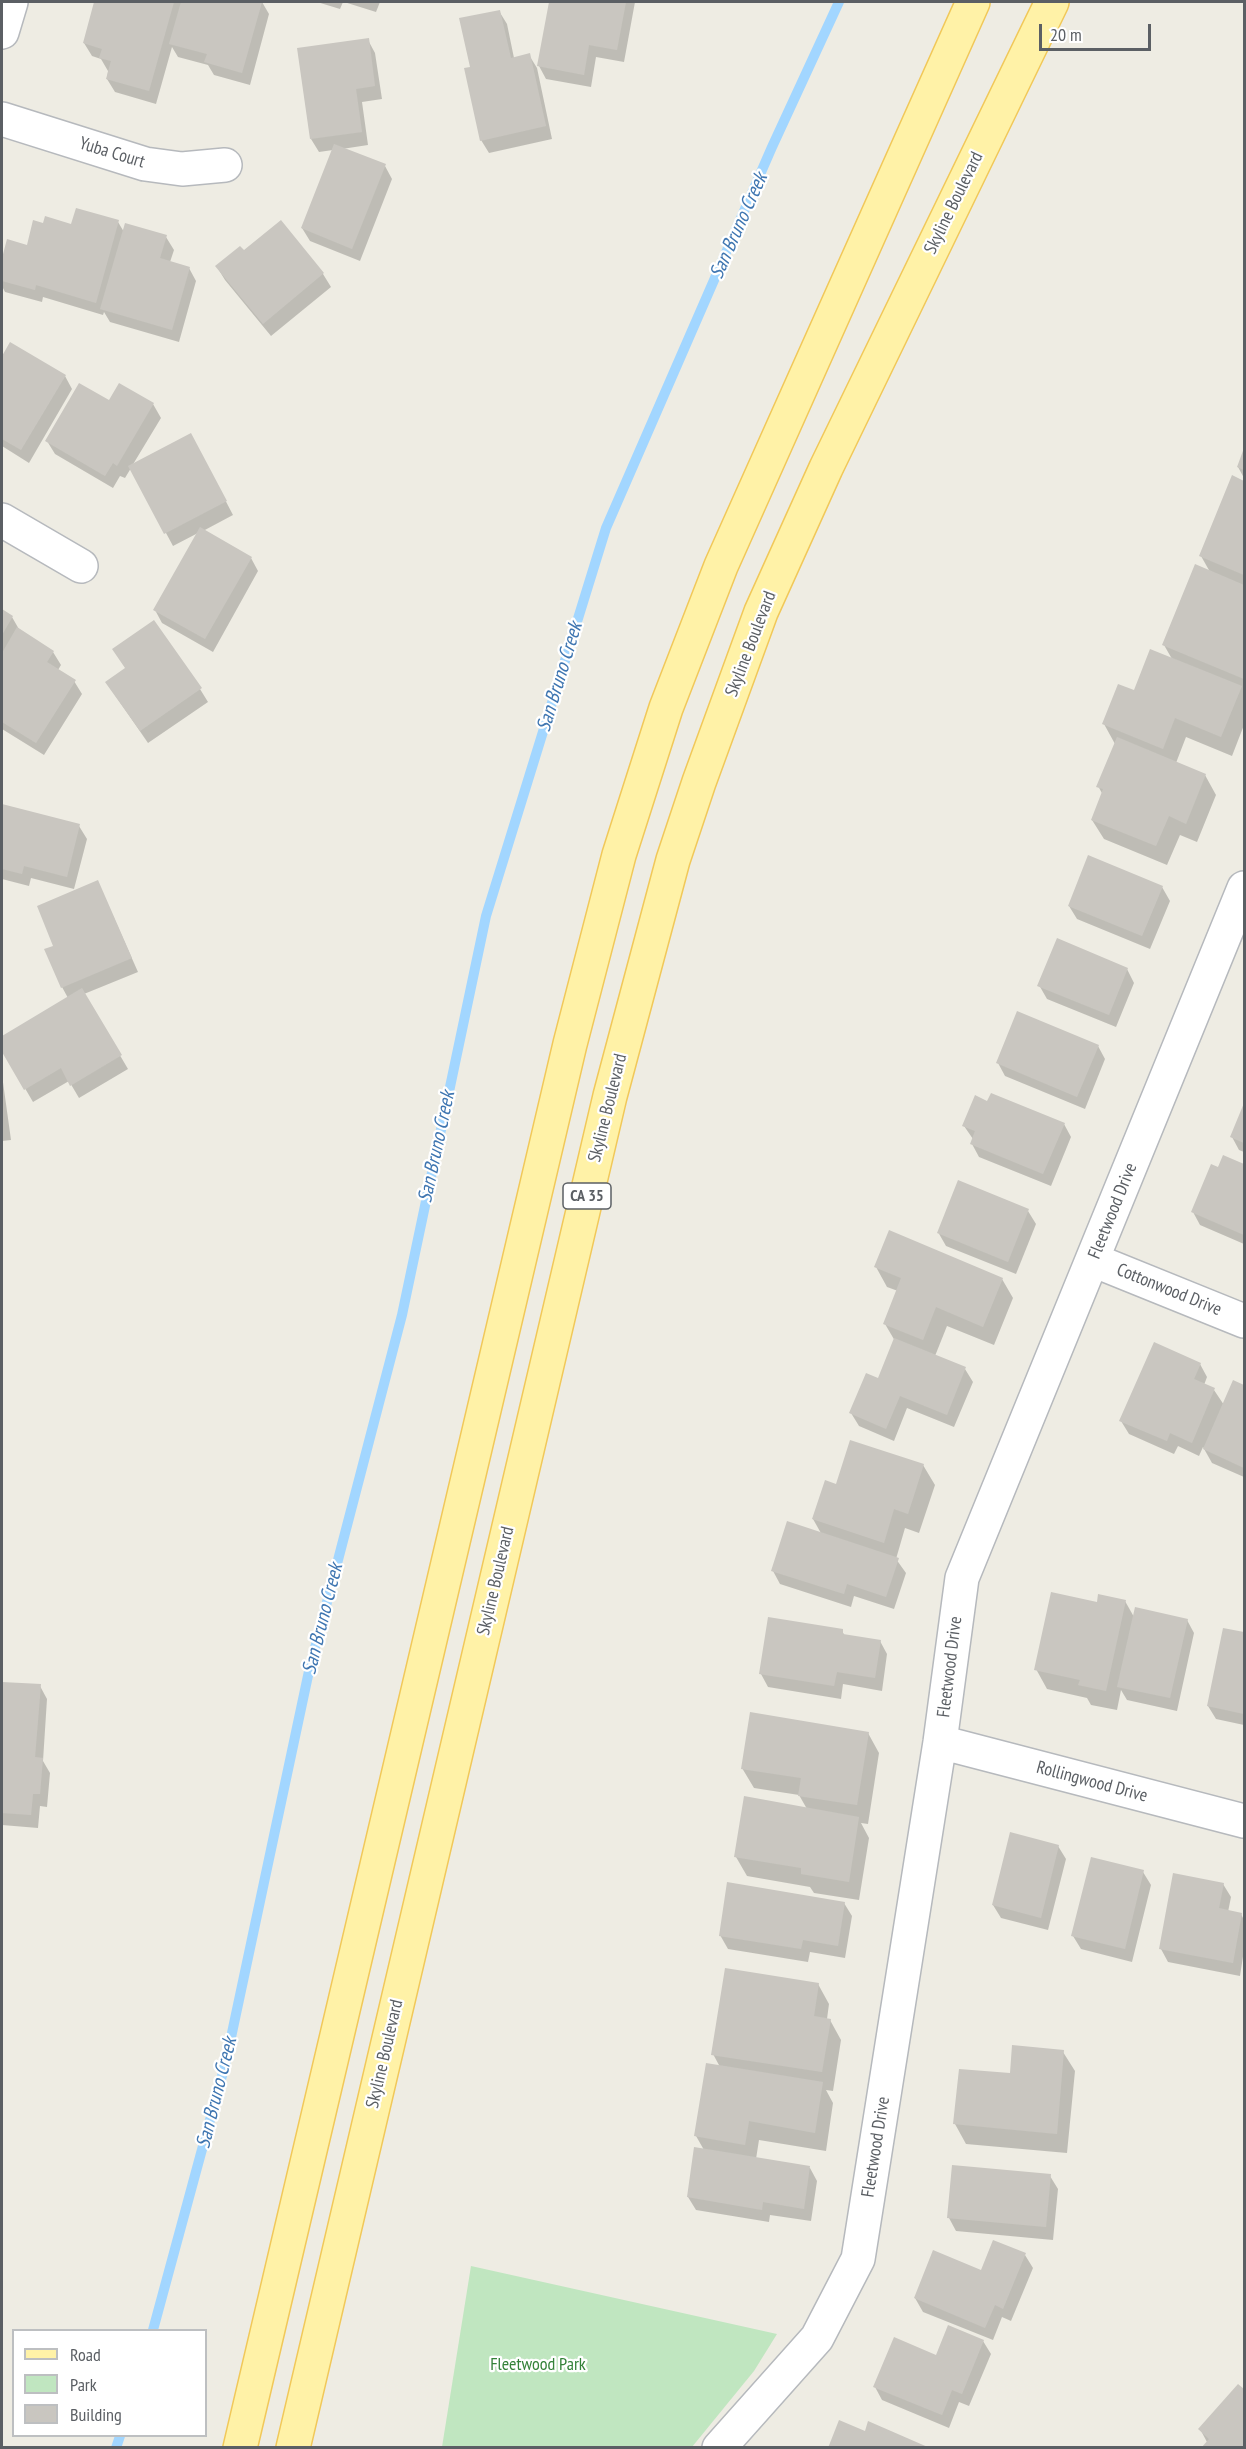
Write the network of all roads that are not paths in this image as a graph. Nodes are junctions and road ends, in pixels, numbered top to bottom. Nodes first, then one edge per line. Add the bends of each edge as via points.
1 (11, 2) edge
2 (973, 2) edge
3 (1052, 2) edge
4 (2, 32) edge
5 (2, 119) edge
6 (225, 165) dead end
7 (2, 520) edge
8 (81, 566) dead end
9 (1245, 888) edge
10 (1093, 1260) junction
11 (1245, 1320) edge
12 (940, 1742) junction
13 (1245, 1821) edge
14 (240, 2448) edge
15 (292, 2448) edge
16 (719, 2448) edge

1 - 4 street
2 - 14 main road, CA 35 via 722,566 666,708 619,855 564,1068
3 - 15 main road, Skyline Boulevard / CA 35 via 826,468 761,612 673,861 607,1108
5 - 6 street, Yuba Court via 145,165 182,170
7 - 8 street
9 - 10 street, Fleetwood Drive
10 - 11 street, Cottonwood Drive
10 - 12 street, Fleetwood Drive via 962,1578
12 - 13 street, Rollingwood Drive
12 - 16 street, Fleetwood Drive via 858,2259 817,2338

